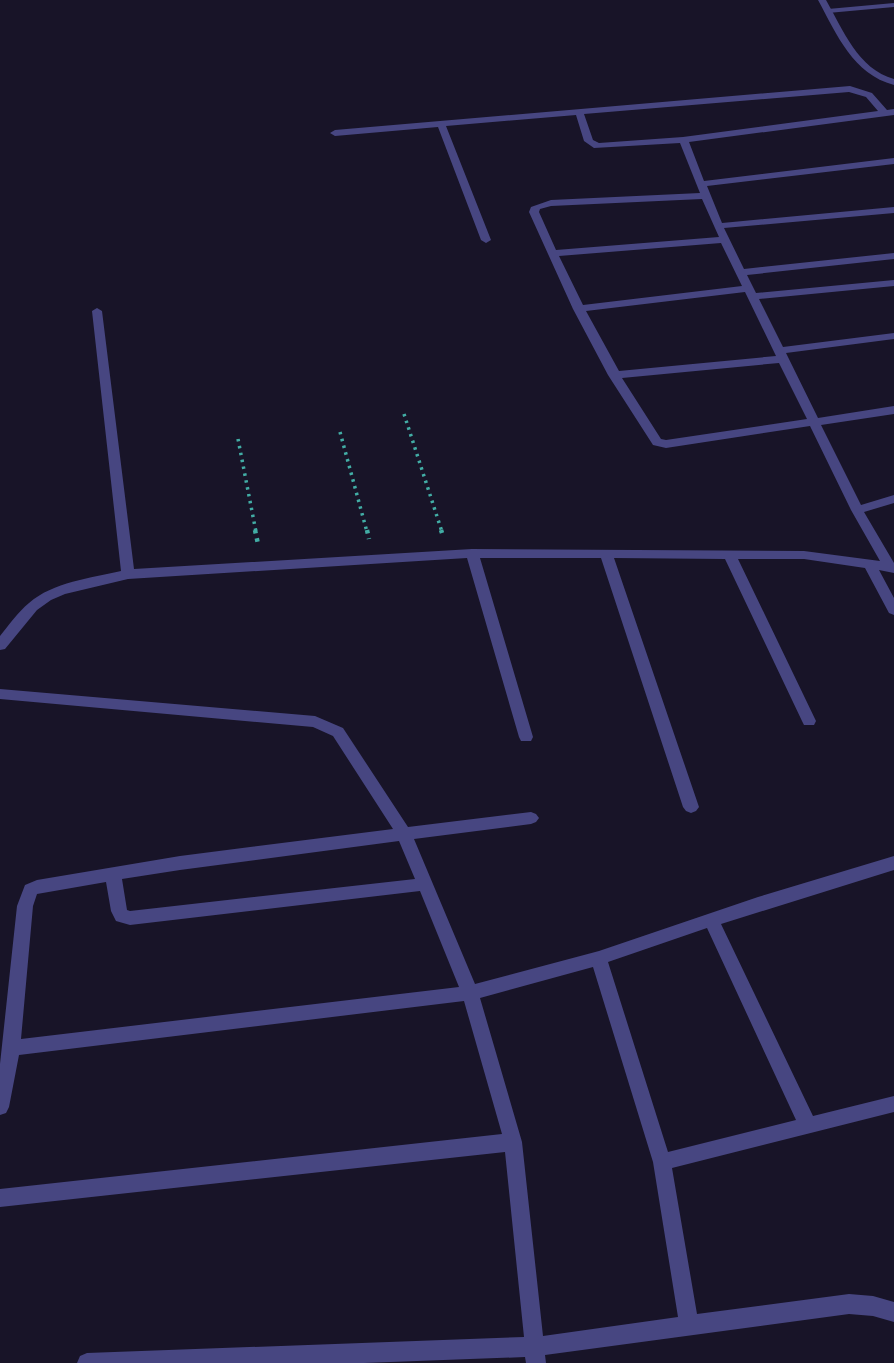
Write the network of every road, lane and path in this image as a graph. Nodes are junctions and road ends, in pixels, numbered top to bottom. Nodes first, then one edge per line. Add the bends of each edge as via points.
1 (822, 0) edge
2 (894, 5) edge
3 (828, 10) junction
4 (894, 82) edge
5 (579, 112) junction
6 (891, 113) edge
7 (440, 124) junction
8 (335, 133) dead end
9 (683, 140) junction
10 (894, 161) edge
11 (703, 184) junction
12 (706, 196) junction
13 (894, 210) edge
14 (718, 226) junction
15 (486, 240) dead end
16 (725, 240) junction
17 (552, 253) junction
18 (894, 256) edge
19 (741, 272) junction
20 (894, 283) edge
21 (751, 292) junction
22 (578, 309) junction
23 (97, 312) dead end
24 (894, 336) edge
25 (781, 355) junction
26 (614, 375) junction
27 (894, 410) edge
28 (404, 414) dead end
29 (813, 423) junction
30 (340, 432) dead end
31 (238, 439) dead end
32 (894, 499) edge
33 (857, 510) junction
34 (472, 553) junction
35 (449, 554) junction
36 (606, 554) junction
37 (730, 555) junction
38 (374, 559) junction
39 (869, 563) junction
40 (262, 566) junction
41 (892, 568) edge
42 (128, 574) junction
43 (894, 610) edge
44 (0, 645) edge
45 (0, 694) edge
46 (809, 721) dead end
47 (526, 737) dead end
48 (691, 807) dead end
49 (531, 818) dead end
50 (405, 836) junction
51 (894, 863) edge
52 (113, 874) junction
53 (426, 884) junction
54 (711, 920) junction
55 (599, 958) junction
56 (470, 993) junction
57 (12, 1048) junction
58 (894, 1104) edge
59 (0, 1107) edge
60 (808, 1125) junction
61 (513, 1142) junction
62 (662, 1162) junction
63 (0, 1198) edge
64 (894, 1312) edge
65 (689, 1325) junction
66 (535, 1355) edge
67 (86, 1363) edge

1 - 3 street
2 - 3 street
3 - 4 street via 869,73
5 - 6 street via 850,89 869,95
5 - 7 street
5 - 9 street via 589,142 597,146
6 - 9 street
7 - 8 street
7 - 15 street
9 - 11 street
10 - 11 street
11 - 12 street
12 - 14 street
12 - 17 street via 542,204 534,212
13 - 14 street
14 - 16 street
16 - 17 street
16 - 19 street
17 - 22 street
18 - 19 street
19 - 21 street
20 - 21 street
21 - 22 street
21 - 25 street
22 - 26 street
23 - 42 street
24 - 25 street
25 - 26 street
25 - 29 street
26 - 29 street via 659,443
27 - 29 street
28 - 35 path
29 - 33 street
30 - 38 path
31 - 40 path
32 - 33 street
33 - 41 street
34 - 35 street
34 - 36 street
34 - 47 street
35 - 38 street
36 - 37 street
36 - 48 street
37 - 39 street via 804,555
37 - 46 street
38 - 40 street
39 - 41 street
39 - 43 street
40 - 42 street
42 - 44 street via 46,597
45 - 50 street via 315,722 338,732
49 - 50 street
50 - 52 street
50 - 53 street
51 - 54 street
52 - 53 street via 118,911 130,918
52 - 57 street via 31,890 25,906
53 - 56 street
54 - 55 street
54 - 60 street
55 - 56 street
55 - 62 street
56 - 57 street
56 - 61 street
57 - 59 street
58 - 60 street
60 - 62 street
61 - 63 street
61 - 66 street
62 - 65 street
64 - 65 street via 849,1304
65 - 66 street
66 - 67 street

